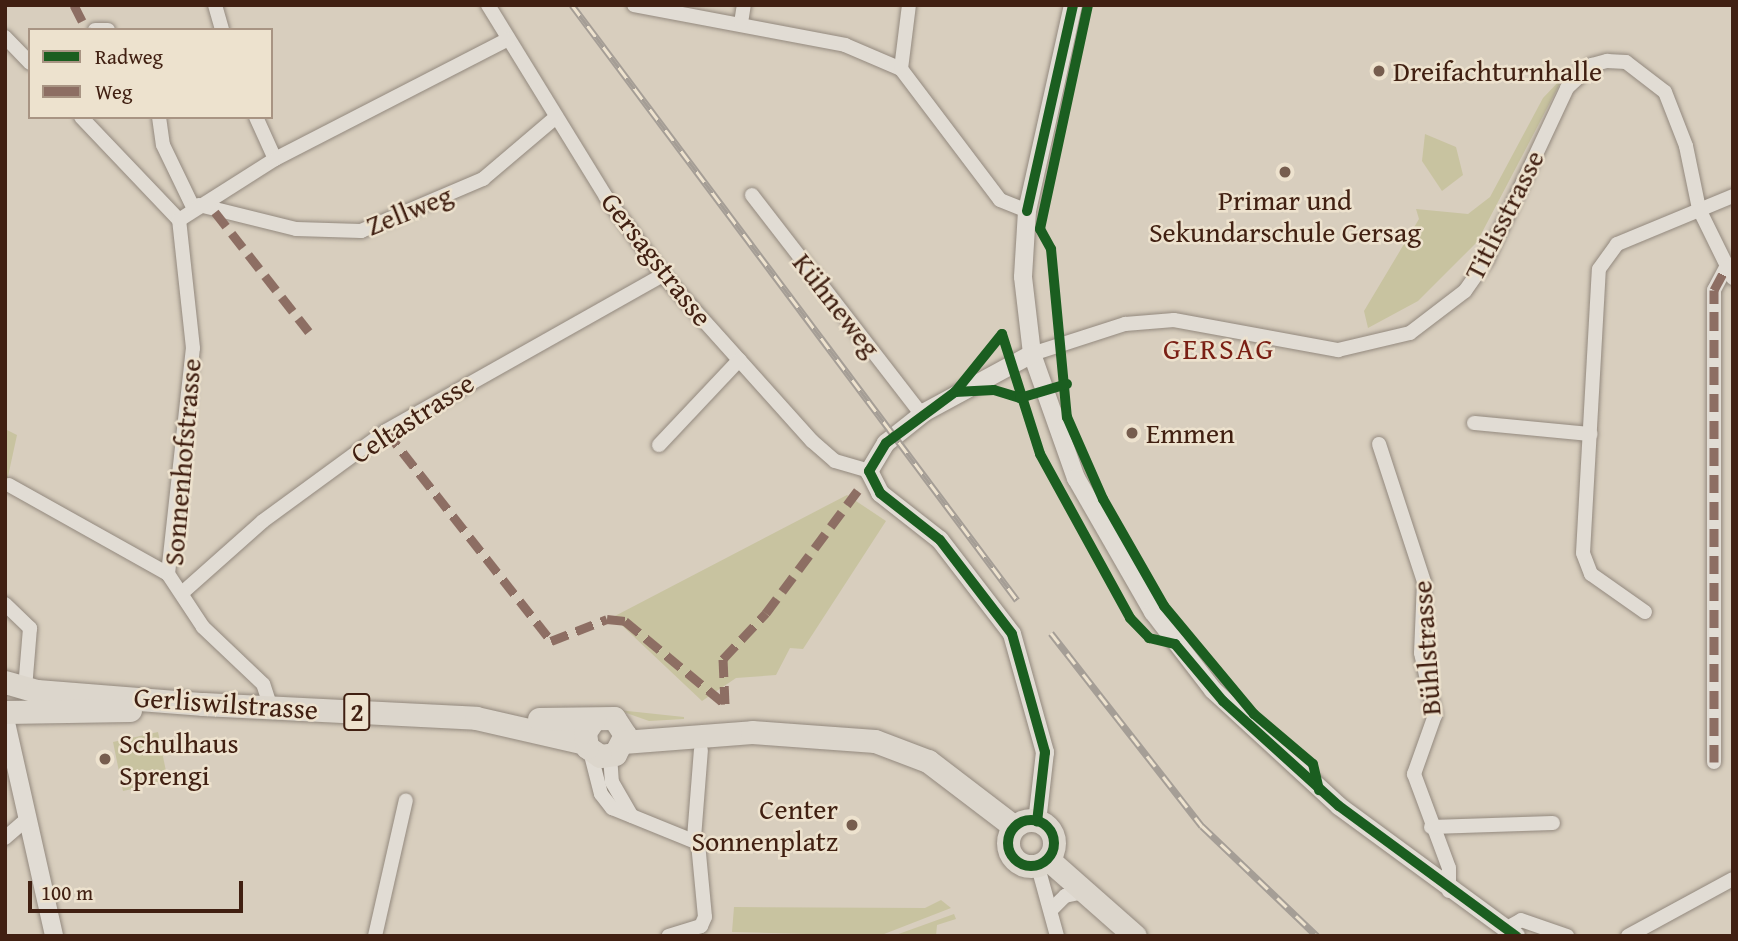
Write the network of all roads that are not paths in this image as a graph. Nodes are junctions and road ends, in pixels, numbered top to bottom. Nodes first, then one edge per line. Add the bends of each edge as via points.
1 (215, 5) edge
2 (488, 5) edge
3 (634, 5) edge
4 (744, 5) edge
5 (909, 5) edge
6 (1073, 5) edge
7 (741, 23) junction
8 (221, 28) edge
9 (5, 37) edge
10 (508, 39) junction
11 (28, 61) edge
12 (901, 69) junction
13 (556, 117) junction
14 (83, 119) edge
15 (159, 119) edge
16 (257, 119) edge
17 (275, 159) junction
18 (752, 195) dead end
19 (1733, 196) edge
20 (197, 207) junction
21 (1699, 209) junction
22 (1027, 211) junction
23 (179, 220) junction
24 (1729, 272) edge
25 (663, 275) junction
26 (1032, 354) junction
27 (739, 360) junction
28 (922, 415) junction
29 (1474, 423) dead end
30 (1590, 434) junction
31 (1379, 444) dead end
32 (659, 445) dead end
33 (869, 471) junction
34 (9, 485) dead end
35 (168, 574) junction
36 (182, 593) junction
37 (5, 604) edge
38 (1645, 612) dead end
39 (15, 685) edge
40 (203, 704) junction
41 (271, 708) junction
42 (5, 712) edge
43 (5, 718) edge
44 (511, 722) junction
45 (606, 743) junction
46 (701, 750) dead end
47 (1714, 762) dead end
48 (406, 800) dead end
49 (27, 818) junction
50 (632, 818) junction
51 (1037, 822) junction
52 (1553, 823) dead end
53 (1013, 825) junction
54 (1431, 827) junction
55 (5, 838) edge
56 (694, 838) junction
57 (1044, 864) junction
58 (1733, 879) edge
59 (1088, 891) junction
60 (1449, 891) junction
61 (1051, 909) junction
62 (1510, 932) edge
63 (54, 936) edge
64 (375, 936) edge
65 (669, 936) edge
66 (1057, 936) edge
67 (1135, 936) edge
68 (1567, 936) edge
69 (1628, 936) edge

1 - 8 street
2 - 10 street, Gersagstrasse
3 - 7 street
4 - 7 street
5 - 12 street
6 - 22 street
7 - 12 street via 845,45
9 - 11 street
10 - 13 street, Gersagstrasse
10 - 17 street
12 - 22 street via 1000,200
13 - 20 street, Zellweg via 483,179 361,231 296,229
13 - 25 street, Gersagstrasse
14 - 23 street
15 - 20 street via 163,145
16 - 17 street
17 - 20 street
18 - 28 street, Kühneweg
19 - 21 street
20 - 23 street
21 - 24 street, Titlisstrasse
21 - 26 street, Titlisstrasse via 1686,146 1665,92 1626,62 1607,61 1592,65 1567,88 1488,259 1465,291 1410,332 1338,351 1174,320 1125,324
21 - 30 street via 1617,244 1599,269
22 - 26 street via 1023,277
23 - 35 street, Sonnenhofstrasse via 192,348
24 - 47 street via 1713,290
25 - 27 street, Gersagstrasse
25 - 36 street, Celtastrasse via 396,424 263,521
26 - 28 street
26 - 60 street via 1076,478 1190,664 1285,760
27 - 32 street
27 - 33 street, Gersagstrasse via 835,461
28 - 33 street via 886,443
29 - 30 street
30 - 38 street via 1585,562 1609,590
31 - 54 street, Bühlstrasse via 1424,582 1421,653 1435,715 1414,774
33 - 51 street via 880,492 940,540 1012,634 1042,733 1047,769
34 - 35 street
35 - 36 street, Sonnenhofstrasse
36 - 41 street, Sonnenhofstrasse via 203,627 263,684
37 - 39 street via 30,628
39 - 40 main road, Gerliswilstrasse / 2
40 - 41 main road, Gerliswilstrasse / 2
40 - 42 main road, 2
41 - 44 main road, Gerliswilstrasse / 2
43 - 49 street
44 - 45 main road, Gerliswilstrasse / 2
44 - 45 main road, Gerliswilstrasse / 2 via 594,719
45 - 50 street via 612,782
45 - 50 street via 601,794
45 - 53 main road, Gerliswilstrasse / 2 via 752,732 856,738 908,751
46 - 56 street
48 - 64 street
49 - 55 street
49 - 63 street
50 - 56 street
51 - 53 main road
51 - 57 main road via 1052,840
52 - 54 street
53 - 57 main road via 1009,849
54 - 60 street, Bühlstrasse via 1448,868
56 - 65 street via 705,917 701,926
57 - 59 main road
57 - 61 street
58 - 69 street
59 - 61 street via 1071,893
59 - 67 main road
60 - 62 street
61 - 66 street
62 - 68 street via 1521,920

